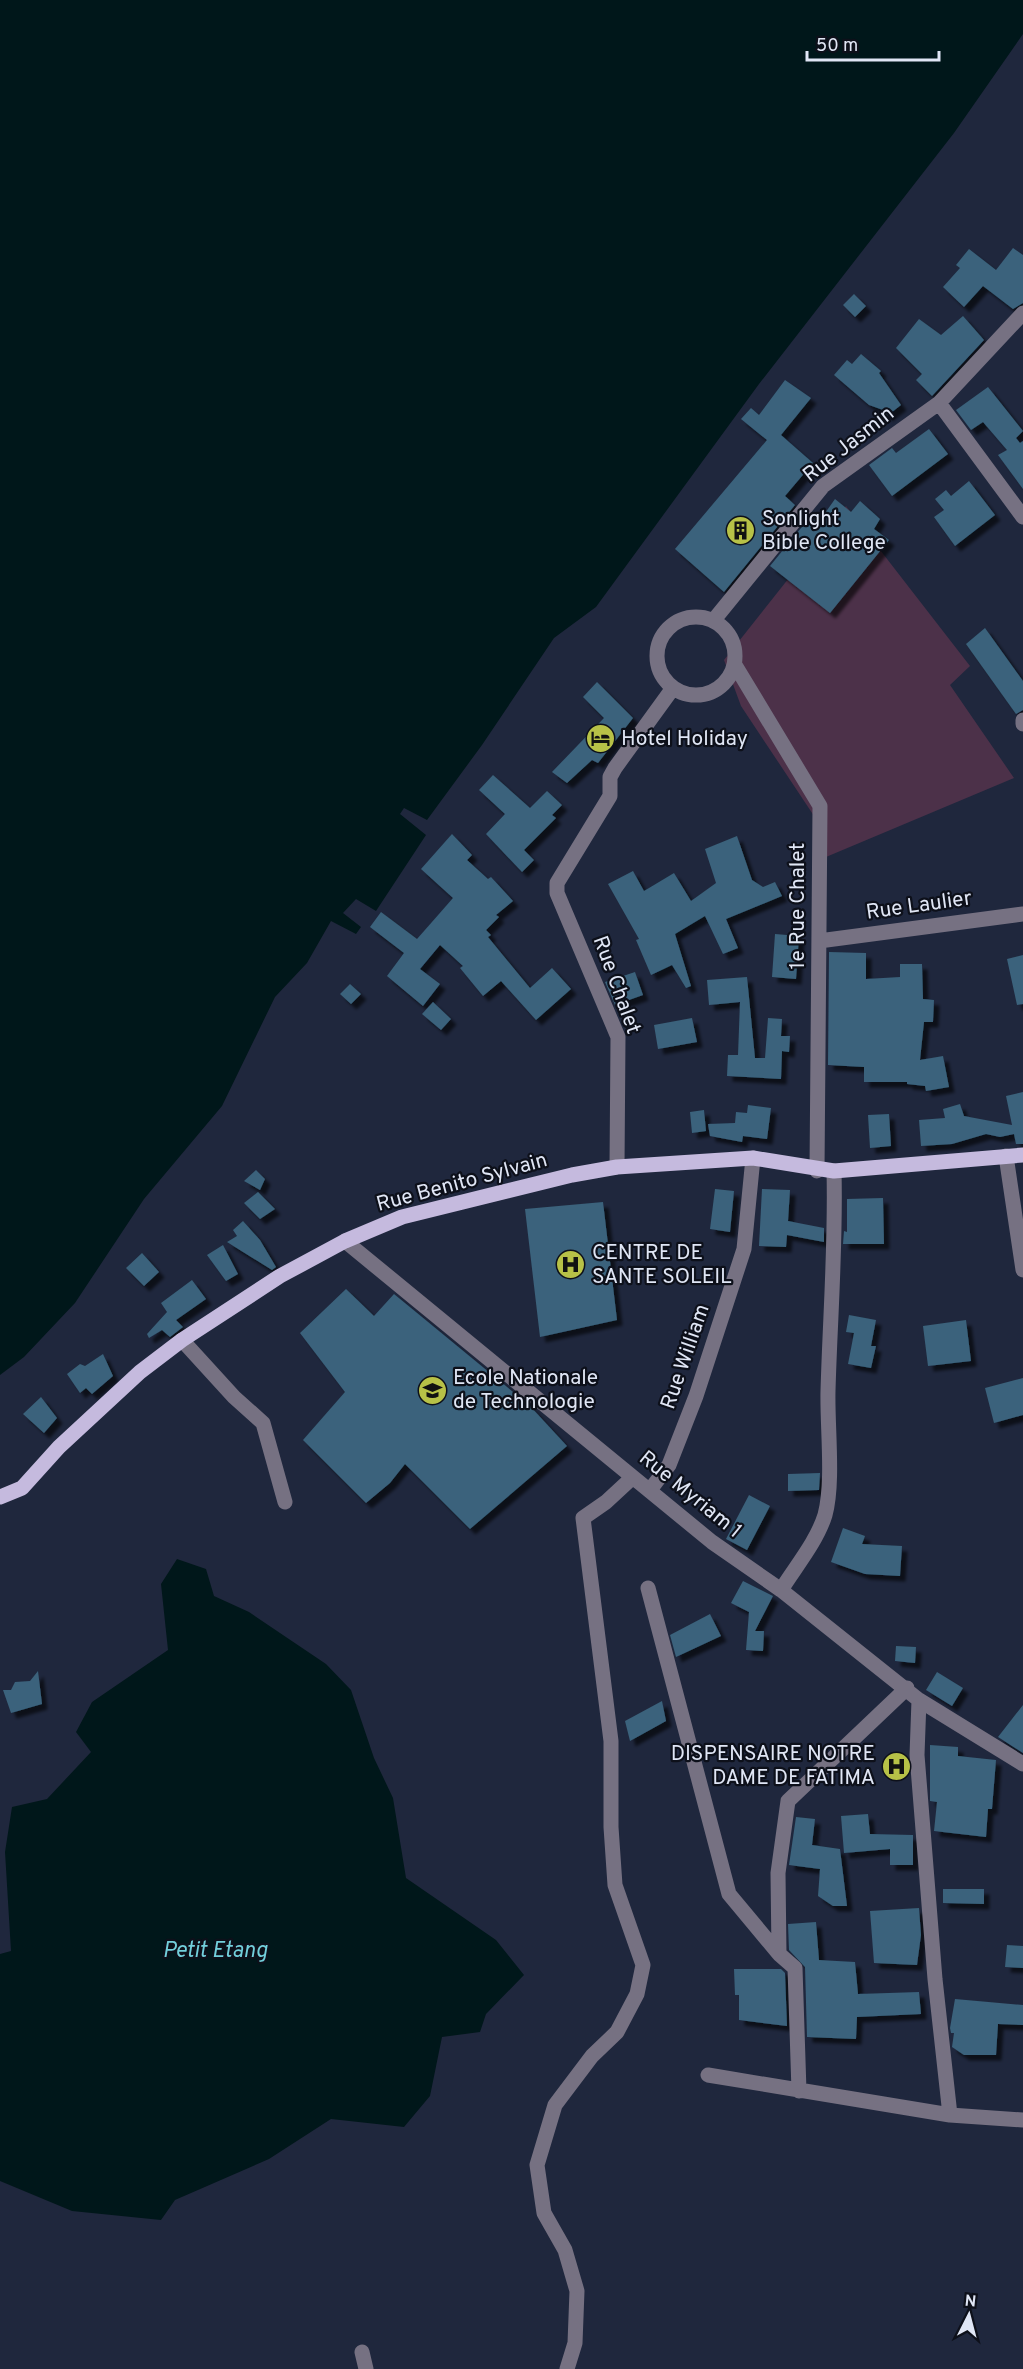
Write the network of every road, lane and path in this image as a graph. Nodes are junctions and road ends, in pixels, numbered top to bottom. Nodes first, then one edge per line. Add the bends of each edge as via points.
1 (1023, 313) edge
2 (939, 404) junction
3 (1023, 517) edge
4 (713, 621) junction
5 (735, 665) junction
6 (673, 688) junction
7 (1023, 914) edge
8 (819, 941) junction
9 (1023, 1155) edge
10 (1006, 1156) junction
11 (753, 1158) junction
12 (617, 1167) junction
13 (817, 1171) junction
14 (834, 1171) junction
15 (345, 1241) junction
16 (1023, 1270) edge
17 (182, 1340) junction
18 (633, 1476) junction
19 (650, 1490) junction
20 (0, 1497) edge
21 (285, 1502) dead end
22 (648, 1588) dead end
23 (781, 1590) junction
24 (907, 1688) junction
25 (919, 1700) junction
26 (1023, 1764) edge
27 (778, 1954) junction
28 (708, 2075) dead end
29 (799, 2091) junction
30 (950, 2115) junction
31 (1023, 2120) edge
32 (362, 2352) dead end
33 (366, 2369) edge
34 (567, 2369) edge

1 - 2 street, Rue Jasmin
2 - 3 street
2 - 4 street, Rue Jasmin via 823,486
4 - 5 street via 732,640
4 - 6 street via 701,617 676,622 660,642 658,667
5 - 6 street via 730,677 710,693 690,695
5 - 8 street, 1e Rue Chalet via 820,806
6 - 12 street, Rue Chalet via 615,768 610,777 610,796 557,883 557,893 618,1037
7 - 8 street, Rue Laulier
8 - 13 street, 1e Rue Chalet
9 - 10 main road, Rue Benito Sylvain
10 - 14 main road, Rue Benito Sylvain
10 - 16 street
11 - 12 main road, Rue Benito Sylvain
11 - 13 main road, Rue Benito Sylvain
11 - 19 street, Rue William via 744,1249 696,1396 669,1465
12 - 15 main road, Rue Benito Sylvain via 402,1216
13 - 14 main road, Rue Benito Sylvain
14 - 23 street via 828,1494 820,1527
15 - 17 main road, Rue Benito Sylvain via 280,1276
15 - 18 street, Rue Myriam 1
17 - 20 main road, Rue Benito Sylvain via 140,1372 59,1447 22,1488
17 - 21 street via 263,1424
18 - 19 street, Rue Myriam 1
18 - 34 street via 583,1518 610,1741 615,1885 643,1965 637,1994 617,2032 592,2056 555,2105 537,2165 544,2213 565,2250 577,2290 575,2343
19 - 23 street, Rue Myriam 1 via 712,1542
22 - 27 street via 729,1894
23 - 24 street, Rue Myriam 1
24 - 25 street, Rue Myriam 1
24 - 27 street via 788,1801 778,1873
25 - 26 street, Rue Myriam 1
25 - 30 street via 916,1755
27 - 29 street via 795,1968
28 - 29 street
29 - 30 street
30 - 31 street
32 - 33 street

